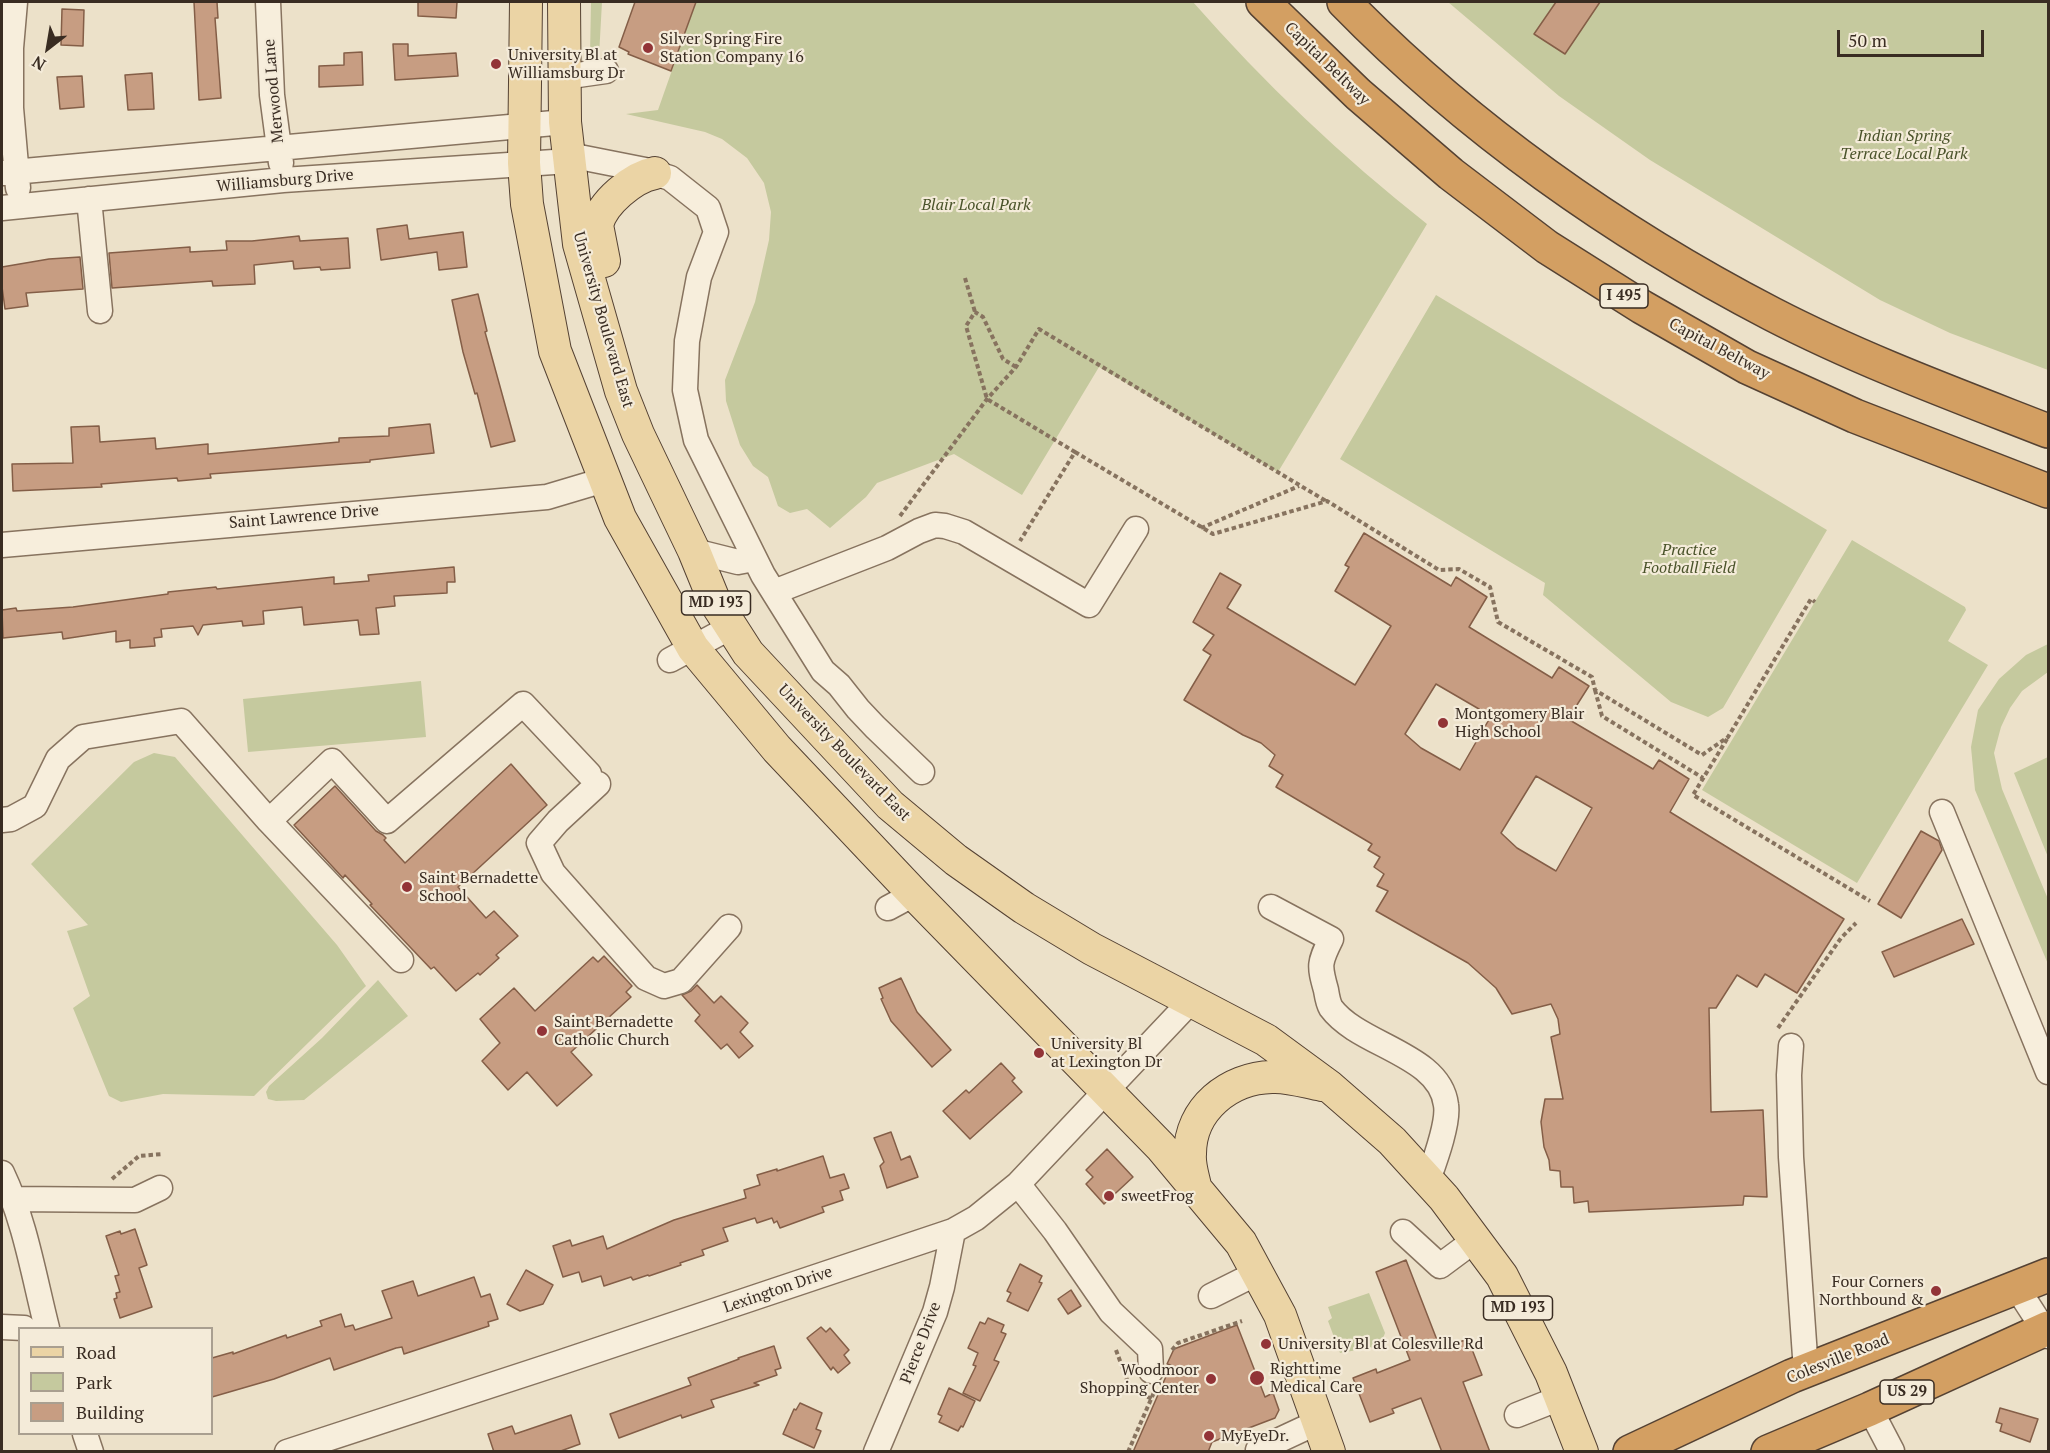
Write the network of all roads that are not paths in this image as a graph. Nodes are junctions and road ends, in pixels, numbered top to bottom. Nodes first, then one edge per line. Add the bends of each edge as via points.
1 (15, 2) edge
2 (268, 2) edge
3 (526, 2) edge
4 (564, 2) edge
5 (1263, 2) edge
6 (1344, 2) edge
7 (606, 71) dead end
8 (564, 77) junction
9 (565, 122) junction
10 (525, 125) junction
11 (279, 148) junction
12 (569, 158) junction
13 (524, 163) junction
14 (9, 172) edge
15 (655, 173) junction
16 (283, 180) junction
17 (89, 199) junction
18 (11, 207) edge
19 (100, 310) dead end
20 (601, 321) junction
21 (1997, 411) junction
22 (2049, 426) edge
23 (2049, 431) edge
24 (604, 480) junction
25 (2049, 491) edge
26 (1136, 529) dead end
27 (2, 545) edge
28 (694, 551) junction
29 (754, 559) junction
30 (774, 592) junction
31 (731, 627) junction
32 (682, 654) junction
33 (922, 772) dead end
34 (1942, 812) dead end
35 (6, 819) edge
36 (269, 821) junction
37 (1271, 907) dead end
38 (729, 927) dead end
39 (401, 960) dead end
40 (1191, 1001) junction
41 (1782, 1040) road end
42 (2049, 1071) edge
43 (1330, 1087) junction
44 (1106, 1091) junction
45 (2, 1173) edge
46 (1428, 1180) junction
47 (1018, 1184) junction
48 (1195, 1186) junction
49 (160, 1188) dead end
50 (12, 1199) junction
51 (953, 1231) junction
52 (1403, 1232) dead end
53 (1475, 1240) junction
54 (1257, 1273) junction
55 (2049, 1275) edge
56 (2017, 1288) junction
57 (1211, 1296) dead end
58 (2, 1327) edge
59 (46, 1327) edge
60 (18, 1328) edge
61 (2047, 1331) edge
62 (1151, 1371) dead end
63 (1806, 1371) junction
64 (1560, 1398) junction
65 (1870, 1409) junction
66 (1517, 1415) dead end
67 (1318, 1422) junction
68 (85, 1435) edge
69 (1258, 1450) edge
70 (1892, 1451) edge
71 (91, 1452) edge
72 (287, 1452) edge
73 (876, 1452) edge
74 (1329, 1452) edge
75 (1582, 1452) edge
76 (1630, 1452) edge
77 (1768, 1452) edge

1 - 14 street
2 - 11 street, Merwood Lane
3 - 10 main road, MD 193
4 - 8 main road, University Boulevard East / MD 193
5 - 25 highway, Capital Beltway / I 495 via 1358,94 1450,174 1547,247 1642,307 1747,367 1855,416
6 - 21 highway via 1444,95 1626,229 1773,315
7 - 8 street
8 - 9 main road, University Boulevard East / MD 193
9 - 10 street, Williamsburg Drive
9 - 12 main road, University Boulevard East / MD 193
10 - 11 street, Williamsburg Drive
10 - 13 main road, MD 193
11 - 14 street, Williamsburg Drive
11 - 16 street, Merwood Lane
12 - 13 street, Williamsburg Drive
12 - 15 street, Williamsburg Drive
12 - 20 main road, University Boulevard East / MD 193 via 579,244
13 - 16 street, Williamsburg Drive
13 - 24 main road, MD 193 via 527,204 555,351
14 - 18 street
15 - 20 main road via 627,188 609,204 598,222 607,274
15 - 29 street, Williamsburg Drive via 670,178 708,208 716,232 694,298 685,390 696,440
16 - 17 street, Williamsburg Drive
17 - 18 street, Williamsburg Drive
17 - 19 street
20 - 28 main road, University Boulevard East / MD 193 via 638,434
21 - 22 highway
21 - 23 highway
24 - 27 street, Saint Lawrence Drive via 547,496
24 - 32 main road, MD 193
26 - 30 street via 1089,605 964,532 935,525
28 - 29 street via 738,562
28 - 31 main road, University Boulevard East / MD 193 via 714,600
29 - 30 street, Williamsburg Drive
30 - 33 street, Williamsburg Drive via 823,671
31 - 32 street
31 - 40 main road, University Boulevard East / MD 193 via 748,653 882,797 956,860 1092,949
32 - 44 main road, MD 193 via 777,749 901,901
34 - 42 street
35 - 36 street via 35,806 58,759 82,737 181,721
36 - 38 street via 332,761 387,821 523,704 594,779 539,843 553,873 646,978 664,986 681,981
36 - 39 street
37 - 46 street via 1331,939 1323,953 1320,971 1329,1006 1344,1022 1412,1060 1439,1082 1447,1106 1446,1134
40 - 43 main road, University Boulevard East / MD 193 via 1266,1040
40 - 44 street, Lexington Drive
41 - 63 street via 1789,1075
43 - 46 main road, University Boulevard East / MD 193 via 1392,1141
43 - 48 main road via 1274,1077 1249,1079 1224,1090 1203,1110 1192,1135 1190,1155
44 - 47 street, Lexington Drive
44 - 48 main road, MD 193
45 - 50 street
46 - 53 main road, University Boulevard East / MD 193
47 - 51 street, Lexington Drive
47 - 62 street via 1112,1312 1150,1349
48 - 54 main road, MD 193 via 1241,1243
49 - 50 street via 135,1200
50 - 59 street
51 - 72 street, Lexington Drive
51 - 73 street, Pierce Drive via 935,1312
52 - 53 street via 1440,1266
53 - 64 main road, University Boulevard East / MD 193 via 1502,1276
54 - 57 street
54 - 67 main road, MD 193 via 1280,1315
55 - 56 highway, Colesville Road
56 - 61 street
56 - 63 highway, Colesville Road
58 - 60 street
61 - 65 highway, US 29
63 - 76 highway, Colesville Road
64 - 66 street
64 - 75 main road, University Boulevard East / MD 193
65 - 70 street
65 - 77 highway, US 29
67 - 69 street
67 - 74 main road, MD 193
68 - 71 street

